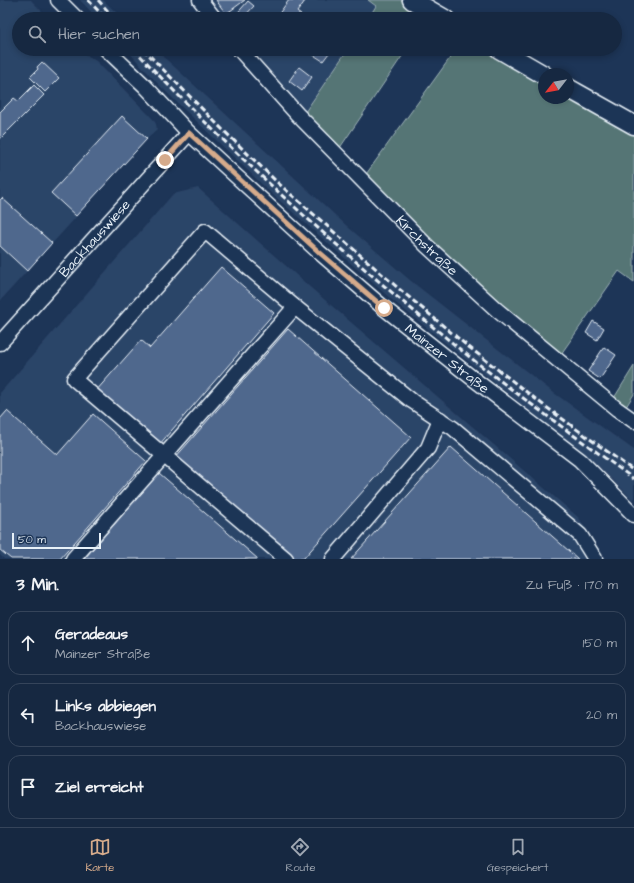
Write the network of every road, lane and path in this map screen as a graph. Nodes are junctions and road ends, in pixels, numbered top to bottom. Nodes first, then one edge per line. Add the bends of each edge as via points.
1 (58, 0) edge
2 (200, 0) edge
3 (412, 0) edge
4 (69, 12) edge
5 (209, 12) edge
6 (433, 12) edge
7 (113, 56) edge
8 (245, 56) edge
9 (511, 56) edge
10 (538, 72) edge
11 (574, 91) edge
12 (634, 125) edge
13 (189, 133) junction
14 (296, 307) junction
15 (0, 343) edge
16 (440, 419) junction
17 (634, 421) edge
18 (164, 456) junction
19 (634, 515) edge
20 (72, 559) edge
21 (286, 559) edge
22 (333, 559) edge
23 (595, 559) edge

1 - 4 street
2 - 5 street
3 - 6 main road
7 - 13 street, Mainzer Straße
8 - 17 street, Kirchstraße via 297,114 427,246 497,310
9 - 10 main road
11 - 12 main road
13 - 15 street, Backhauswiese
13 - 19 street, Mainzer Straße via 384,308 580,460
14 - 16 street via 412,401
14 - 18 street
14 - 18 street via 205,231 74,379
16 - 22 street via 428,448
16 - 23 street via 580,535
18 - 20 street
18 - 21 street

